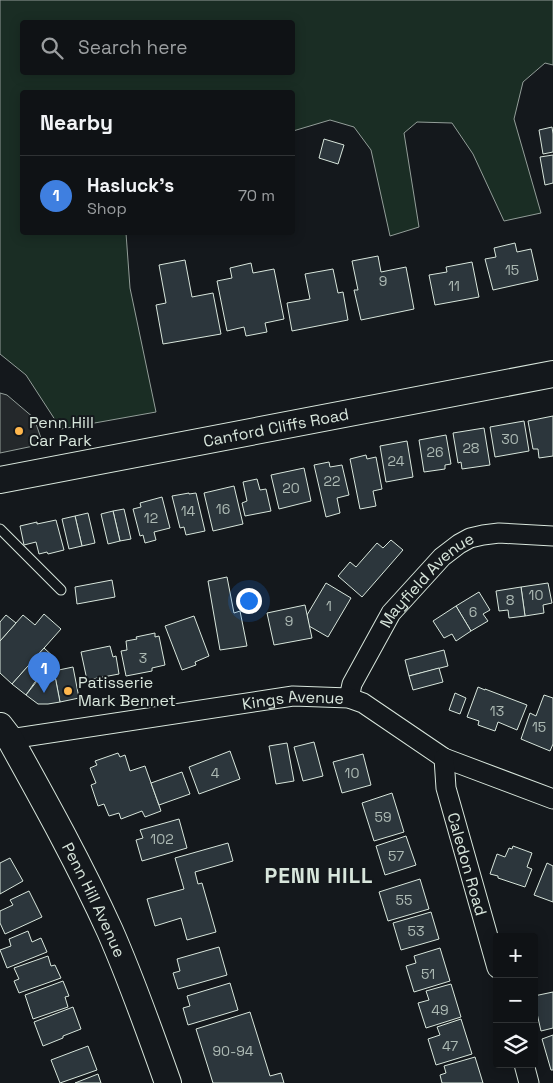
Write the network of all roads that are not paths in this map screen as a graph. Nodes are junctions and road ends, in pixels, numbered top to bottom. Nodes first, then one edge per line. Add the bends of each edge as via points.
1 (553, 374) edge
2 (0, 480) edge
3 (0, 529) edge
4 (553, 536) edge
5 (62, 590) dead end
6 (349, 698) junction
7 (5, 733) edge
8 (444, 758) junction
9 (553, 799) edge
10 (493, 954) edge
11 (525, 1068) edge
12 (168, 1083) edge
13 (529, 1083) edge

1 - 2 street, Canford Cliffs Road
3 - 5 lane
4 - 6 street, Mayfield Avenue via 482,535 470,538 448,552 391,613 352,684
6 - 7 street, Kings Avenue via 293,696
6 - 8 street, Kings Avenue via 363,703
7 - 12 street, Penn Hill Avenue via 77,861 139,1002
8 - 9 street, Kings Avenue
8 - 10 street, Caledon Road via 446,788
11 - 13 street

